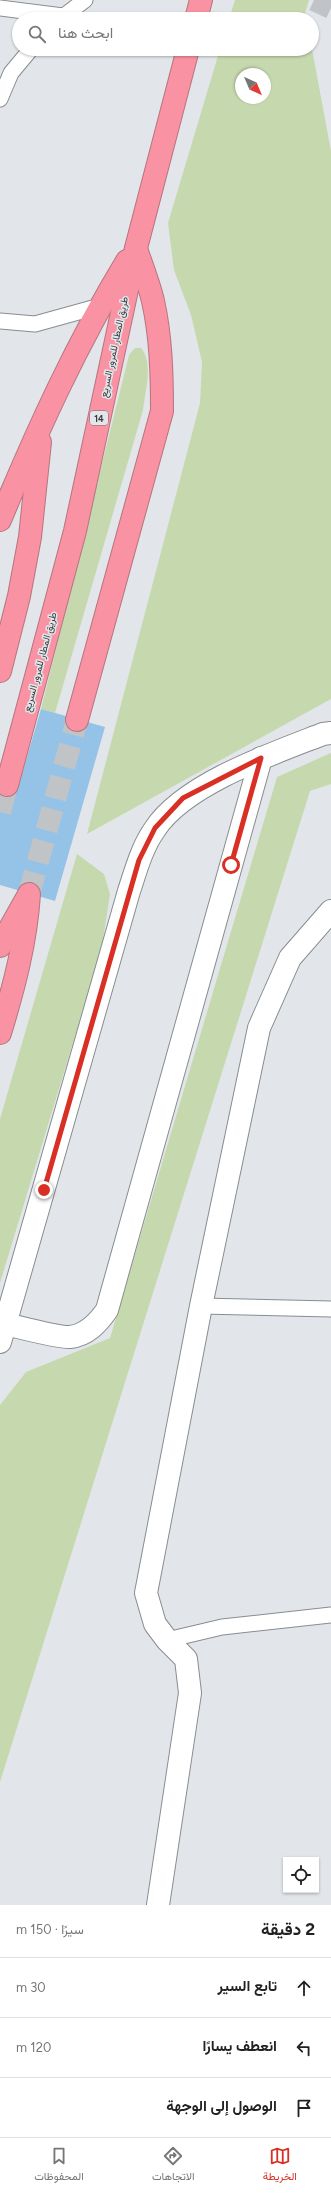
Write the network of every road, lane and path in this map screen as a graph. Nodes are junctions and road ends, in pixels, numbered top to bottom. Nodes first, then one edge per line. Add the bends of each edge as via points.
1 (86, 0) edge
2 (201, 0) edge
3 (0, 8) edge
4 (27, 12) edge
5 (68, 12) edge
6 (198, 12) edge
7 (25, 56) edge
8 (186, 56) edge
9 (0, 99) edge
10 (136, 248) junction
11 (100, 306) junction
12 (0, 321) edge
13 (42, 421) junction
14 (0, 520) edge
15 (0, 671) edge
16 (77, 720) tunnel mouth
17 (328, 731) edge
18 (261, 758) junction
19 (7, 785) tunnel mouth
20 (331, 911) edge
21 (0, 946) edge
22 (0, 1033) edge
23 (201, 1306) junction
24 (331, 1309) edge
25 (3, 1333) edge
26 (331, 1615) edge
27 (167, 1640) junction
28 (158, 1905) edge

1 - 5 lane
2 - 6 highway
3 - 4 lane
7 - 9 lane via 11,73
8 - 10 highway, طريق المطار للمرور السريع / 14
10 - 11 highway, 14
10 - 16 highway via 153,301 162,374 162,411
10 - 19 highway, طريق المطار للمرور السريع / 14 via 75,531
11 - 12 lane via 34,324
11 - 13 highway, 14
13 - 14 highway, 14
13 - 15 highway via 30,537 19,596
17 - 18 street
18 - 25 street via 183,798 155,828 139,860
18 - 25 street via 107,1310 98,1323 85,1332 70,1337
20 - 23 street via 290,958 259,1028
21 - 22 highway via 29,894 22,956
23 - 24 lane
23 - 27 street via 146,1593 155,1624
26 - 27 lane via 222,1627
27 - 28 street via 186,1659 190,1693

